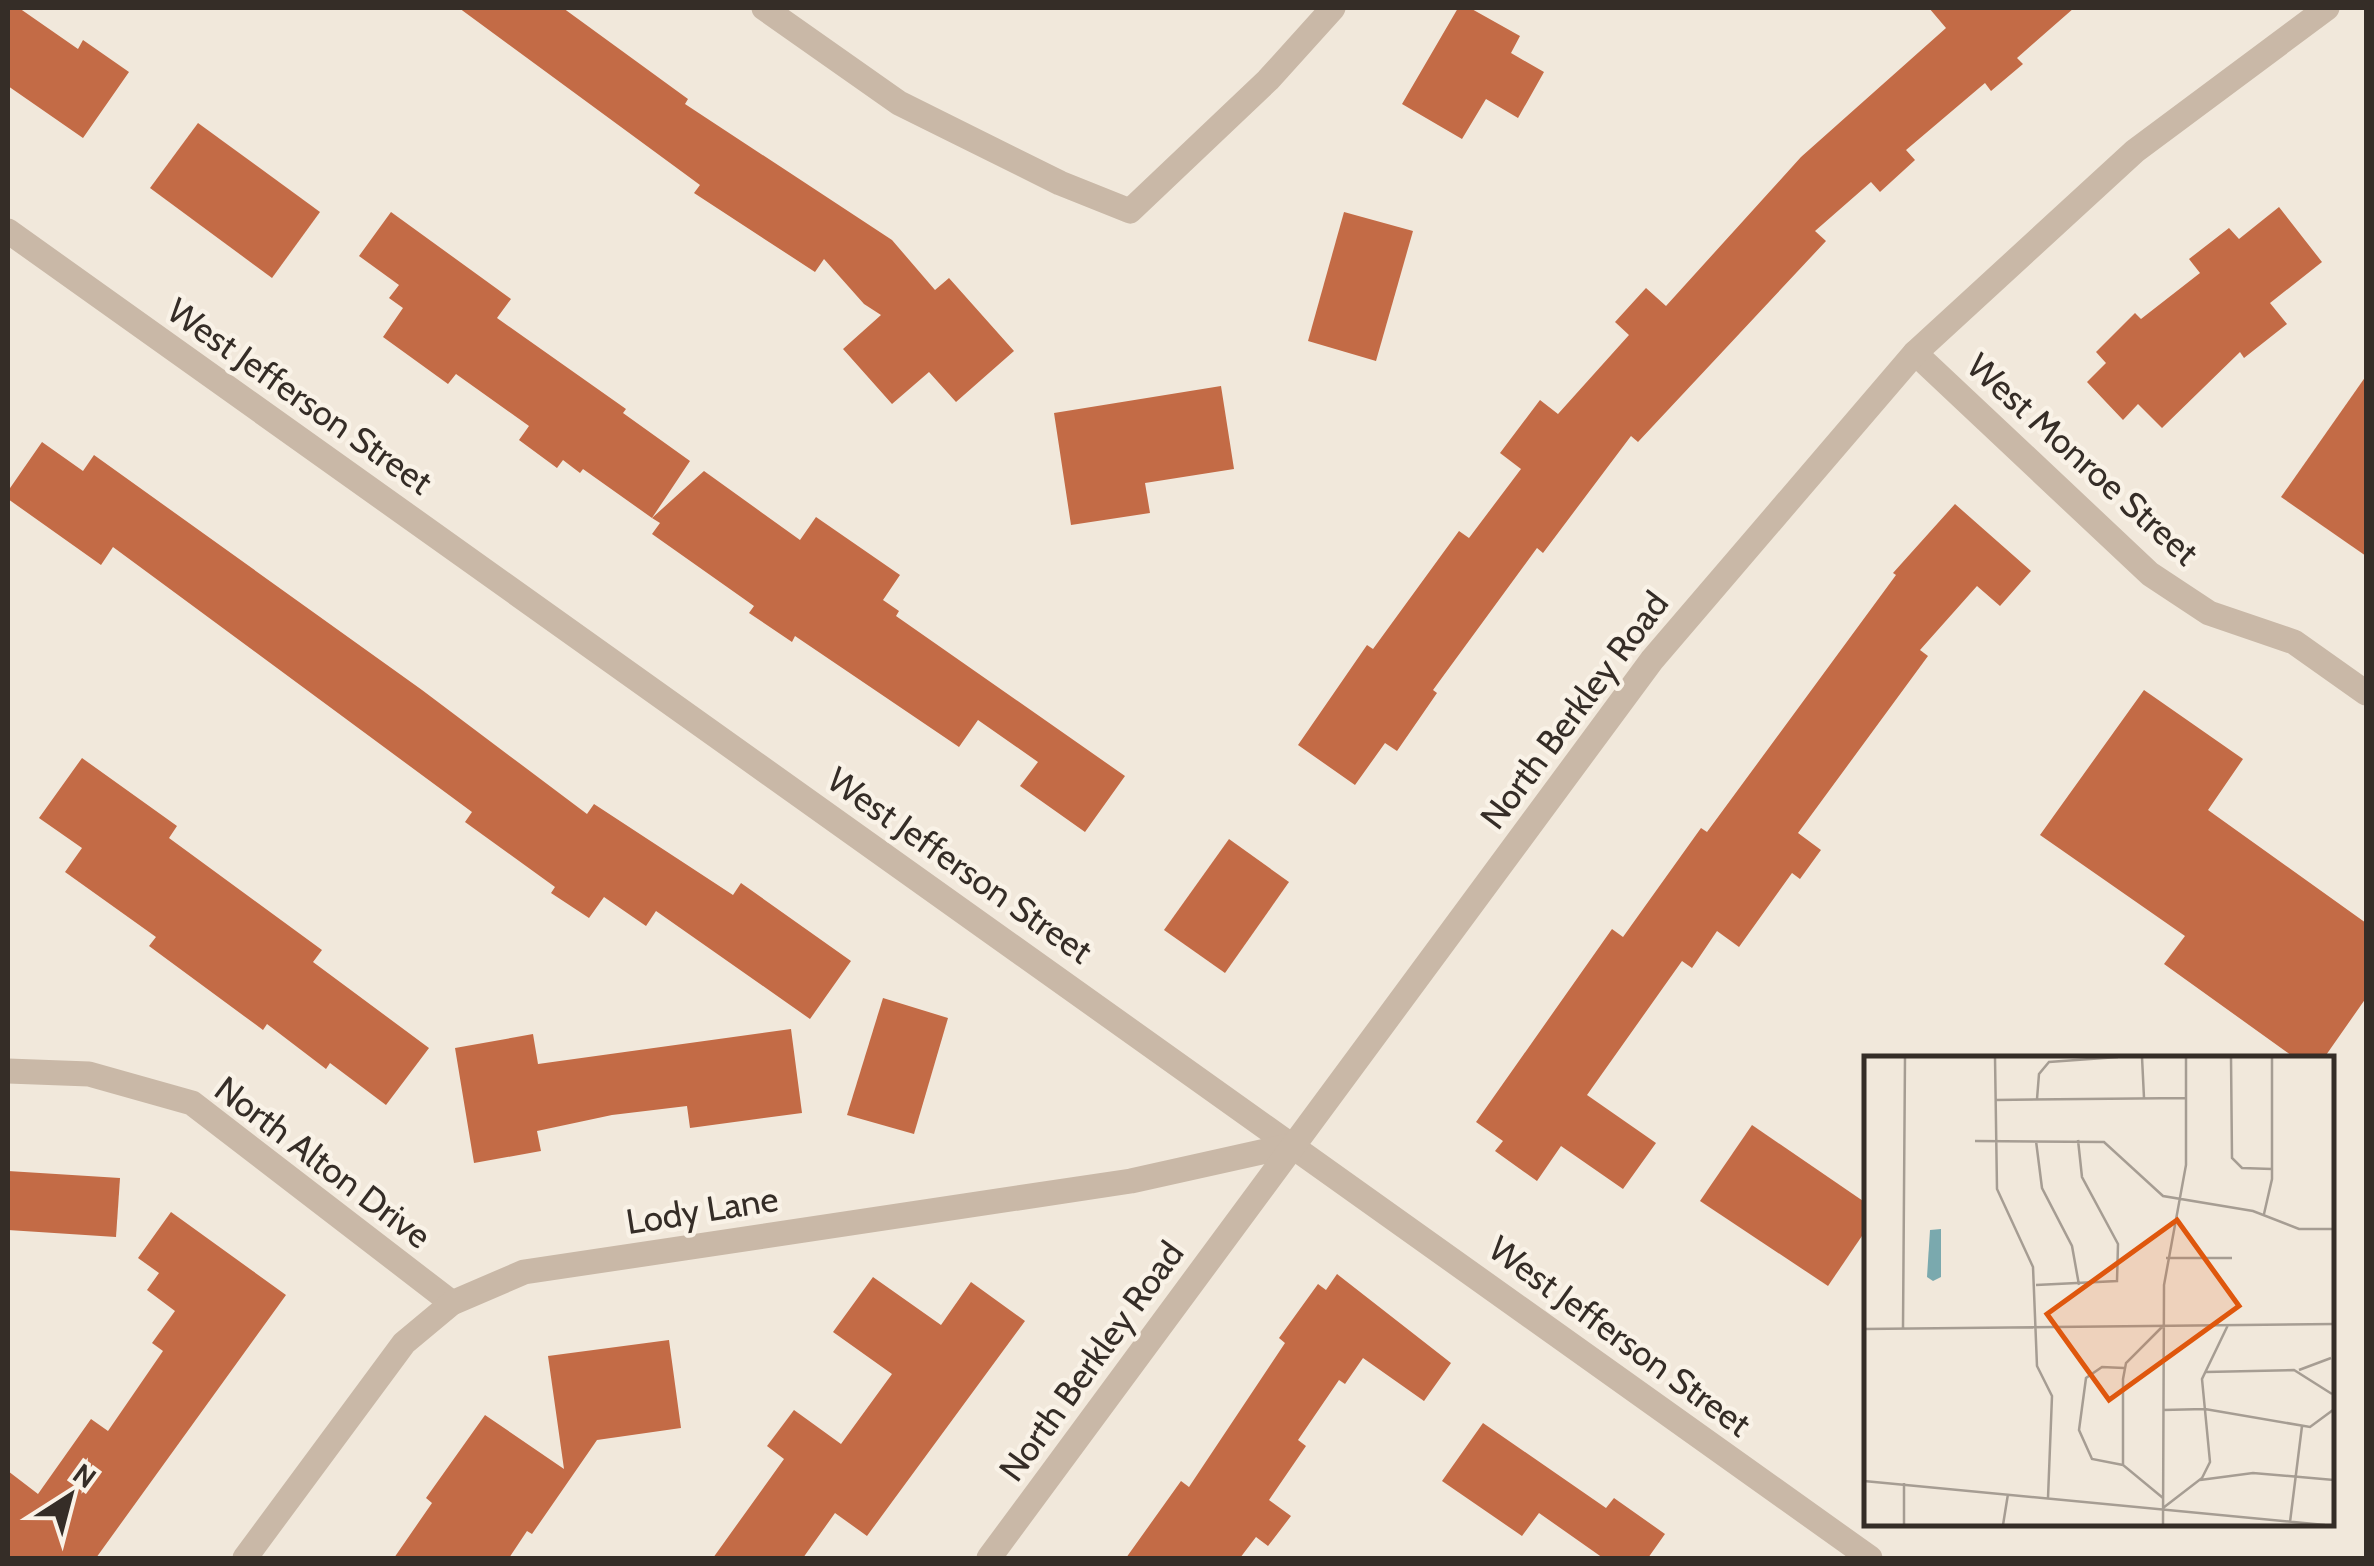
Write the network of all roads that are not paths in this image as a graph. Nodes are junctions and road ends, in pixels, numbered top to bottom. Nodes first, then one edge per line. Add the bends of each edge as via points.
1 (764, 8) edge
2 (1333, 8) edge
3 (2327, 8) edge
4 (8, 232) edge
5 (1915, 353) junction
6 (2366, 693) edge
7 (8, 1071) edge
8 (1293, 1145) junction
9 (452, 1303) junction
10 (246, 1558) edge
11 (989, 1558) edge
12 (1870, 1558) edge

1 - 2 street via 899,103 1130,211
3 - 5 street, North Berkley Road via 2135,151
4 - 8 street, West Jefferson Street
5 - 6 street, West Monroe Street via 2150,574 2209,614 2294,642
5 - 8 street, North Berkley Road via 1652,660
7 - 9 street, North Alton Drive via 89,1074 192,1104
8 - 9 street, Lody Lane via 1132,1181 524,1272
8 - 11 street, North Berkley Road
8 - 12 street, West Jefferson Street
9 - 10 street, Lody Lane via 404,1343

